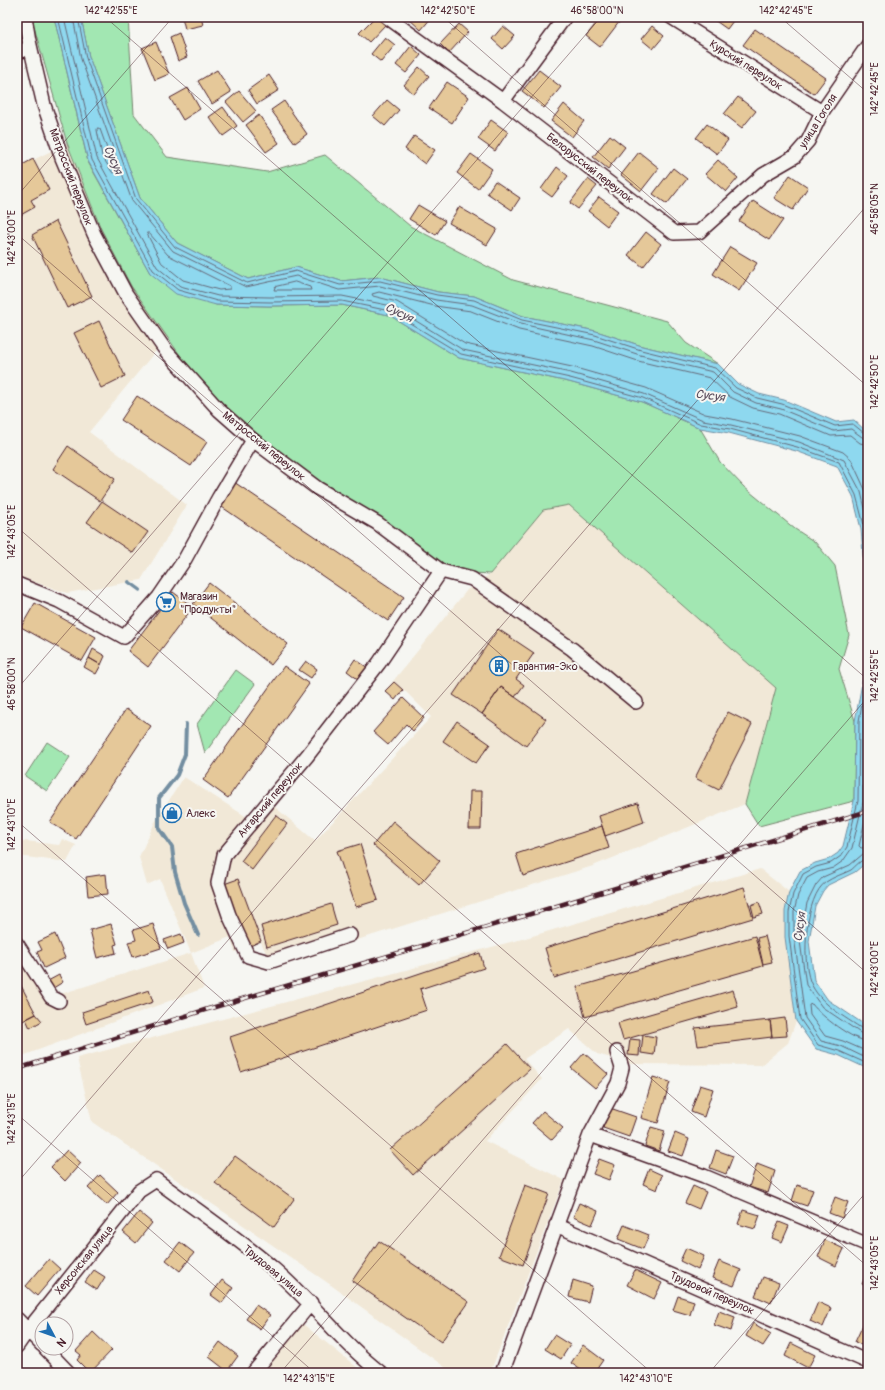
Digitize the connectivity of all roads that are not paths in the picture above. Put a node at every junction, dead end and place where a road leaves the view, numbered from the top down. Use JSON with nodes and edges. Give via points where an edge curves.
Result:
{"nodes":[{"id":1,"x":25,"y":17,"type":"edge"},
{"id":2,"x":387,"y":17,"type":"edge"},
{"id":3,"x":565,"y":17,"type":"edge"},
{"id":4,"x":671,"y":17,"type":"edge"},
{"id":5,"x":868,"y":45,"type":"edge"},
{"id":6,"x":30,"y":48,"type":"junction"},
{"id":7,"x":17,"y":52,"type":"edge"},
{"id":8,"x":502,"y":101,"type":"junction"},
{"id":9,"x":822,"y":112,"type":"junction"},
{"id":10,"x":794,"y":157,"type":"joint"},
{"id":11,"x":254,"y":440,"type":"junction"},
{"id":12,"x":441,"y":571,"type":"junction"},
{"id":13,"x":17,"y":584,"type":"edge"},
{"id":14,"x":636,"y":702,"type":"dead end"},
{"id":15,"x":350,"y":935,"type":"dead end"},
{"id":16,"x":17,"y":944,"type":"edge"},
{"id":17,"x":59,"y":1001,"type":"dead end"},
{"id":18,"x":617,"y":1052,"type":"dead end"},
{"id":19,"x":590,"y":1135,"type":"junction"},
{"id":20,"x":156,"y":1180,"type":"joint"},
{"id":21,"x":556,"y":1225,"type":"junction"},
{"id":22,"x":868,"y":1245,"type":"edge"},
{"id":23,"x":311,"y":1303,"type":"junction"},
{"id":24,"x":17,"y":1319,"type":"edge"},
{"id":25,"x":28,"y":1330,"type":"junction"},
{"id":26,"x":34,"y":1336,"type":"edge"},
{"id":27,"x":17,"y":1346,"type":"edge"},
{"id":28,"x":53,"y":1356,"type":"edge"},
{"id":29,"x":868,"y":1362,"type":"edge"},
{"id":30,"x":69,"y":1373,"type":"edge"},
{"id":31,"x":253,"y":1373,"type":"edge"},
{"id":32,"x":381,"y":1373,"type":"edge"},
{"id":33,"x":502,"y":1373,"type":"edge"}],
"edges":[{"from":1,"to":6,"type":"street","name":"Матросский переулок"},
{"from":2,"to":8,"type":"street","name":"Белорусский переулок"},
{"from":3,"to":8,"type":"street"},
{"from":4,"to":9,"type":"street","name":"Курский переулок"},
{"from":5,"to":9,"type":"street","name":"улица Гоголя"},
{"from":6,"to":7,"type":"street"},
{"from":6,"to":11,"type":"street","name":"Матросский переулок","via":[[44,104],[62,158],[94,234],[126,294],[166,351],[219,410]]},
{"from":8,"to":10,"type":"street","name":"Белорусский переулок","via":[[674,233],[699,232],[763,175]]},
{"from":9,"to":10,"type":"street","name":"улица Гоголя","via":[[808,141]]},
{"from":11,"to":12,"type":"street","name":"Матросский переулок","via":[[317,488],[377,523]]},
{"from":11,"to":13,"type":"street","via":[[219,496],[185,559],[159,597],[124,637],[60,600]]},
{"from":12,"to":14,"type":"street","name":"Матросский переулок","via":[[472,579],[572,649]]},
{"from":12,"to":15,"type":"street","name":"Ангарский переулок","via":[[379,663],[307,756],[224,855],[218,883],[228,915],[248,956],[269,962]]},
{"from":16,"to":17,"type":"street","via":[[51,997]]},
{"from":18,"to":19,"type":"street","via":[[622,1068],[618,1083]]},
{"from":19,"to":21,"type":"street"},
{"from":19,"to":22,"type":"street","via":[[704,1176]]},
{"from":20,"to":23,"type":"street","name":"Трудовая улица","via":[[274,1269]]},
{"from":20,"to":25,"type":"street","name":"Херсонская улица","via":[[139,1191]]},
{"from":21,"to":29,"type":"street","name":"Трудовой переулок"},
{"from":21,"to":33,"type":"street"},
{"from":23,"to":31,"type":"street"},
{"from":23,"to":32,"type":"street","name":"Трудовая улица","via":[[359,1356]]},
{"from":24,"to":25,"type":"street"},
{"from":25,"to":26,"type":"street"},
{"from":25,"to":27,"type":"street","name":"Херсонская улица"},
{"from":28,"to":30,"type":"street"}]}
